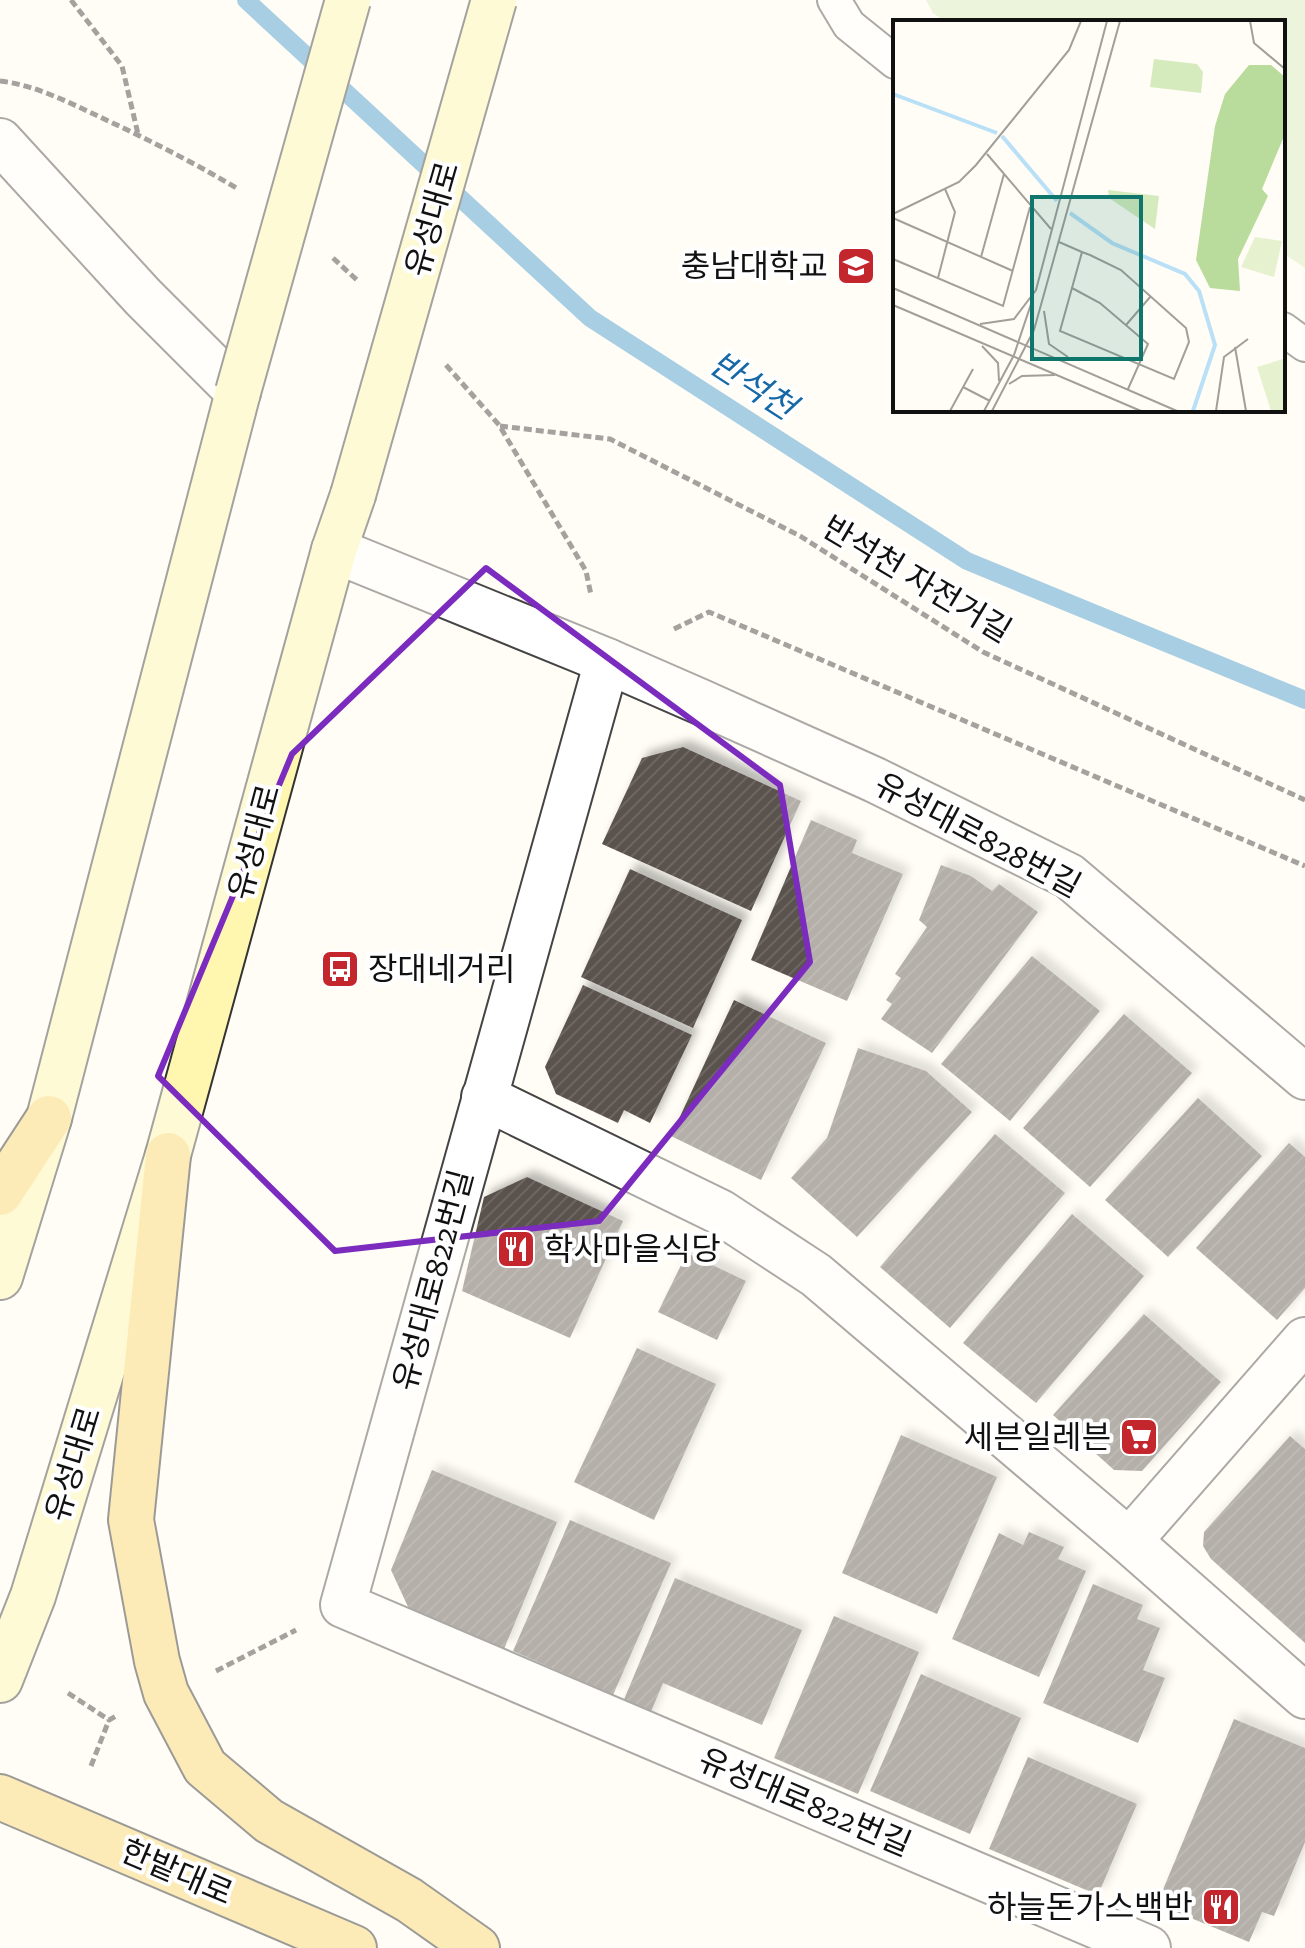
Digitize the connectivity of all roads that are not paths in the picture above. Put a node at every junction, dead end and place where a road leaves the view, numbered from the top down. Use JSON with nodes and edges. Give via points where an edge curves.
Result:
{"nodes":[{"id":1,"x":348,"y":0,"type":"edge"},
{"id":2,"x":494,"y":0,"type":"edge"},
{"id":3,"x":834,"y":0,"type":"edge"},
{"id":4,"x":893,"y":61,"type":"edge"},
{"id":5,"x":0,"y":141,"type":"edge"},
{"id":6,"x":1285,"y":330,"type":"edge"},
{"id":7,"x":1305,"y":345,"type":"edge"},
{"id":8,"x":238,"y":392,"type":"junction"},
{"id":9,"x":334,"y":550,"type":"junction"},
{"id":10,"x":607,"y":661,"type":"junction"},
{"id":11,"x":1305,"y":1077,"type":"edge"},
{"id":12,"x":484,"y":1097,"type":"junction"},
{"id":13,"x":49,"y":1118,"type":"junction"},
{"id":14,"x":168,"y":1155,"type":"junction"},
{"id":15,"x":0,"y":1193,"type":"edge"},
{"id":16,"x":0,"y":1277,"type":"edge"},
{"id":17,"x":1305,"y":1340,"type":"edge"},
{"id":18,"x":1129,"y":1541,"type":"junction"},
{"id":19,"x":0,"y":1680,"type":"edge"},
{"id":20,"x":1305,"y":1696,"type":"edge"},
{"id":21,"x":0,"y":1797,"type":"edge"},
{"id":22,"x":354,"y":1948,"type":"edge"},
{"id":23,"x":477,"y":1948,"type":"edge"},
{"id":24,"x":1148,"y":1948,"type":"edge"}],
"edges":[{"from":1,"to":8,"type":"main road","bridge":true},
{"from":2,"to":9,"type":"main road","name":"유성대로","bridge":true},
{"from":3,"to":4,"type":"lane","via":[[849,25]]},
{"from":5,"to":8,"type":"street"},
{"from":6,"to":7,"type":"lane"},
{"from":8,"to":13,"type":"main road"},
{"from":9,"to":10,"type":"street","name":"유성대로828번길"},
{"from":9,"to":14,"type":"main road","name":"유성대로"},
{"from":10,"to":11,"type":"street","name":"유성대로828번길","via":[[875,780],[1069,876]]},
{"from":10,"to":12,"type":"street","name":"유성대로822번길"},
{"from":12,"to":18,"type":"street","via":[[720,1212],[816,1275]]},
{"from":12,"to":24,"type":"street","name":"유성대로822번길","via":[[343,1605]]},
{"from":13,"to":15,"type":"main road"},
{"from":13,"to":16,"type":"main road"},
{"from":14,"to":19,"type":"main road","name":"유성대로","via":[[33,1596]]},
{"from":14,"to":23,"type":"main road","via":[[131,1520],[166,1693],[205,1767],[269,1821],[409,1900]]},
{"from":17,"to":18,"type":"street"},
{"from":18,"to":20,"type":"street"},
{"from":21,"to":22,"type":"main road","name":"한밭대로"}]}
